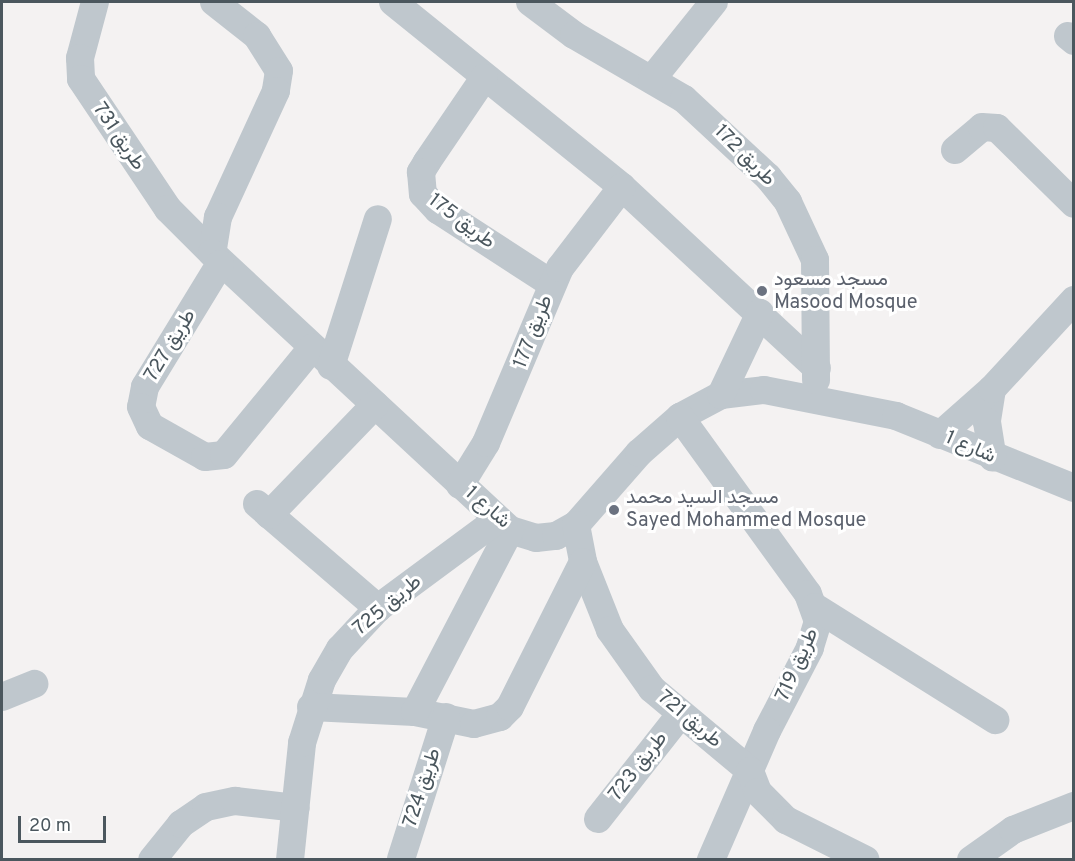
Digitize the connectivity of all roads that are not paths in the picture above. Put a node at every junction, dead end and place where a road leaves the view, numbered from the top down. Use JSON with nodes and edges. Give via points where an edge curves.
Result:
{"nodes":[{"id":1,"x":95,"y":2,"type":"edge"},
{"id":2,"x":214,"y":2,"type":"edge"},
{"id":3,"x":393,"y":2,"type":"edge"},
{"id":4,"x":530,"y":2,"type":"edge"},
{"id":5,"x":714,"y":2,"type":"edge"},
{"id":6,"x":484,"y":78,"type":"junction"},
{"id":7,"x":652,"y":79,"type":"junction"},
{"id":8,"x":955,"y":150,"type":"dead end"},
{"id":9,"x":622,"y":188,"type":"junction"},
{"id":10,"x":1074,"y":204,"type":"edge"},
{"id":11,"x":378,"y":219,"type":"dead end"},
{"id":12,"x":216,"y":258,"type":"junction"},
{"id":13,"x":552,"y":284,"type":"junction"},
{"id":14,"x":1074,"y":300,"type":"edge"},
{"id":15,"x":760,"y":313,"type":"junction"},
{"id":16,"x":321,"y":357,"type":"junction"},
{"id":17,"x":817,"y":368,"type":"junction"},
{"id":18,"x":993,"y":389,"type":"junction"},
{"id":19,"x":721,"y":396,"type":"junction"},
{"id":20,"x":814,"y":398,"type":"junction"},
{"id":21,"x":375,"y":405,"type":"junction"},
{"id":22,"x":680,"y":417,"type":"junction"},
{"id":23,"x":940,"y":435,"type":"junction"},
{"id":24,"x":993,"y":458,"type":"junction"},
{"id":25,"x":460,"y":485,"type":"junction"},
{"id":26,"x":1074,"y":488,"type":"edge"},
{"id":27,"x":504,"y":525,"type":"junction"},
{"id":28,"x":576,"y":525,"type":"junction"},
{"id":29,"x":583,"y":562,"type":"junction"},
{"id":30,"x":815,"y":607,"type":"junction"},
{"id":31,"x":378,"y":608,"type":"junction"},
{"id":32,"x":34,"y":684,"type":"dead end"},
{"id":33,"x":2,"y":697,"type":"edge"},
{"id":34,"x":311,"y":707,"type":"junction"},
{"id":35,"x":415,"y":712,"type":"junction"},
{"id":36,"x":679,"y":716,"type":"junction"},
{"id":37,"x":446,"y":717,"type":"junction"},
{"id":38,"x":995,"y":720,"type":"dead end"},
{"id":39,"x":750,"y":771,"type":"junction"},
{"id":40,"x":1074,"y":806,"type":"edge"},
{"id":41,"x":296,"y":808,"type":"junction"},
{"id":42,"x":598,"y":819,"type":"dead end"},
{"id":43,"x":401,"y":859,"type":"edge"},
{"id":44,"x":152,"y":860,"type":"edge"},
{"id":45,"x":290,"y":860,"type":"edge"},
{"id":46,"x":711,"y":860,"type":"edge"},
{"id":47,"x":866,"y":860,"type":"edge"},
{"id":48,"x":971,"y":860,"type":"edge"}],
"edges":[{"from":1,"to":12,"type":"street","name":"طريق 731","via":[[80,58],[81,78],[168,209]]},
{"from":2,"to":12,"type":"street","via":[[257,36],[279,72],[276,91],[218,217]]},
{"from":3,"to":6,"type":"street"},
{"from":4,"to":7,"type":"street","name":"طريق 172","via":[[574,35]]},
{"from":5,"to":7,"type":"street"},
{"from":6,"to":9,"type":"street"},
{"from":6,"to":13,"type":"street","name":"طريق 175","via":[[421,172],[423,194],[438,210]]},
{"from":7,"to":17,"type":"street","name":"طريق 172","via":[[684,99],[768,177],[804,230],[815,260],[819,292]]},
{"from":8,"to":10,"type":"street","via":[[982,127],[997,128]]},
{"from":9,"to":13,"type":"street","name":"طريق 177"},
{"from":9,"to":15,"type":"street"},
{"from":11,"to":16,"type":"street"},
{"from":12,"to":16,"type":"street","name":"شارع 1"},
{"from":12,"to":16,"type":"street","name":"طريق 727","via":[[145,387],[141,407],[150,426],[205,458],[224,455]]},
{"from":13,"to":25,"type":"street","name":"طريق 177","via":[[510,390]]},
{"from":14,"to":18,"type":"street"},
{"from":15,"to":17,"type":"street"},
{"from":15,"to":19,"type":"street"},
{"from":16,"to":21,"type":"street","name":"شارع 1"},
{"from":17,"to":20,"type":"street","name":"طريق 172"},
{"from":18,"to":23,"type":"street"},
{"from":18,"to":24,"type":"street","via":[[987,422]]},
{"from":19,"to":20,"type":"street","name":"شارع 1","via":[[764,390]]},
{"from":19,"to":22,"type":"street","name":"شارع 1"},
{"from":20,"to":23,"type":"street","name":"شارع 1","via":[[897,416]]},
{"from":21,"to":25,"type":"street","name":"شارع 1"},
{"from":21,"to":31,"type":"street","via":[[263,510]]},
{"from":22,"to":28,"type":"street","name":"شارع 1","via":[[639,453]]},
{"from":22,"to":30,"type":"street","name":"طريق 719"},
{"from":23,"to":24,"type":"street","name":"شارع 1"},
{"from":24,"to":26,"type":"street","name":"شارع 1"},
{"from":25,"to":27,"type":"street","name":"شارع 1"},
{"from":27,"to":28,"type":"street","name":"شارع 1","via":[[536,538],[556,536]]},
{"from":27,"to":31,"type":"street","name":"طريق 725"},
{"from":27,"to":35,"type":"street"},
{"from":28,"to":29,"type":"street","name":"طريق 721"},
{"from":29,"to":36,"type":"street","name":"طريق 721","via":[[610,630],[629,661]]},
{"from":29,"to":37,"type":"street","via":[[510,707],[487,723]]},
{"from":30,"to":38,"type":"street"},
{"from":30,"to":39,"type":"street","name":"طريق 719","via":[[816,635]]},
{"from":31,"to":34,"type":"street","name":"طريق 725","via":[[340,649]]},
{"from":32,"to":33,"type":"street"},
{"from":34,"to":35,"type":"street"},
{"from":34,"to":41,"type":"street","name":"طريق 725"},
{"from":35,"to":37,"type":"street"},
{"from":36,"to":39,"type":"street","name":"طريق 721"},
{"from":36,"to":42,"type":"street","name":"طريق 723"},
{"from":37,"to":43,"type":"street","name":"طريق 724"},
{"from":39,"to":46,"type":"street","name":"طريق 719"},
{"from":39,"to":47,"type":"street","name":"طريق 721","via":[[758,792],[786,820]]},
{"from":40,"to":48,"type":"street","via":[[1013,830]]},
{"from":41,"to":44,"type":"street","via":[[235,801],[206,807],[181,824]]},
{"from":41,"to":45,"type":"street","name":"طريق 725"}]}
